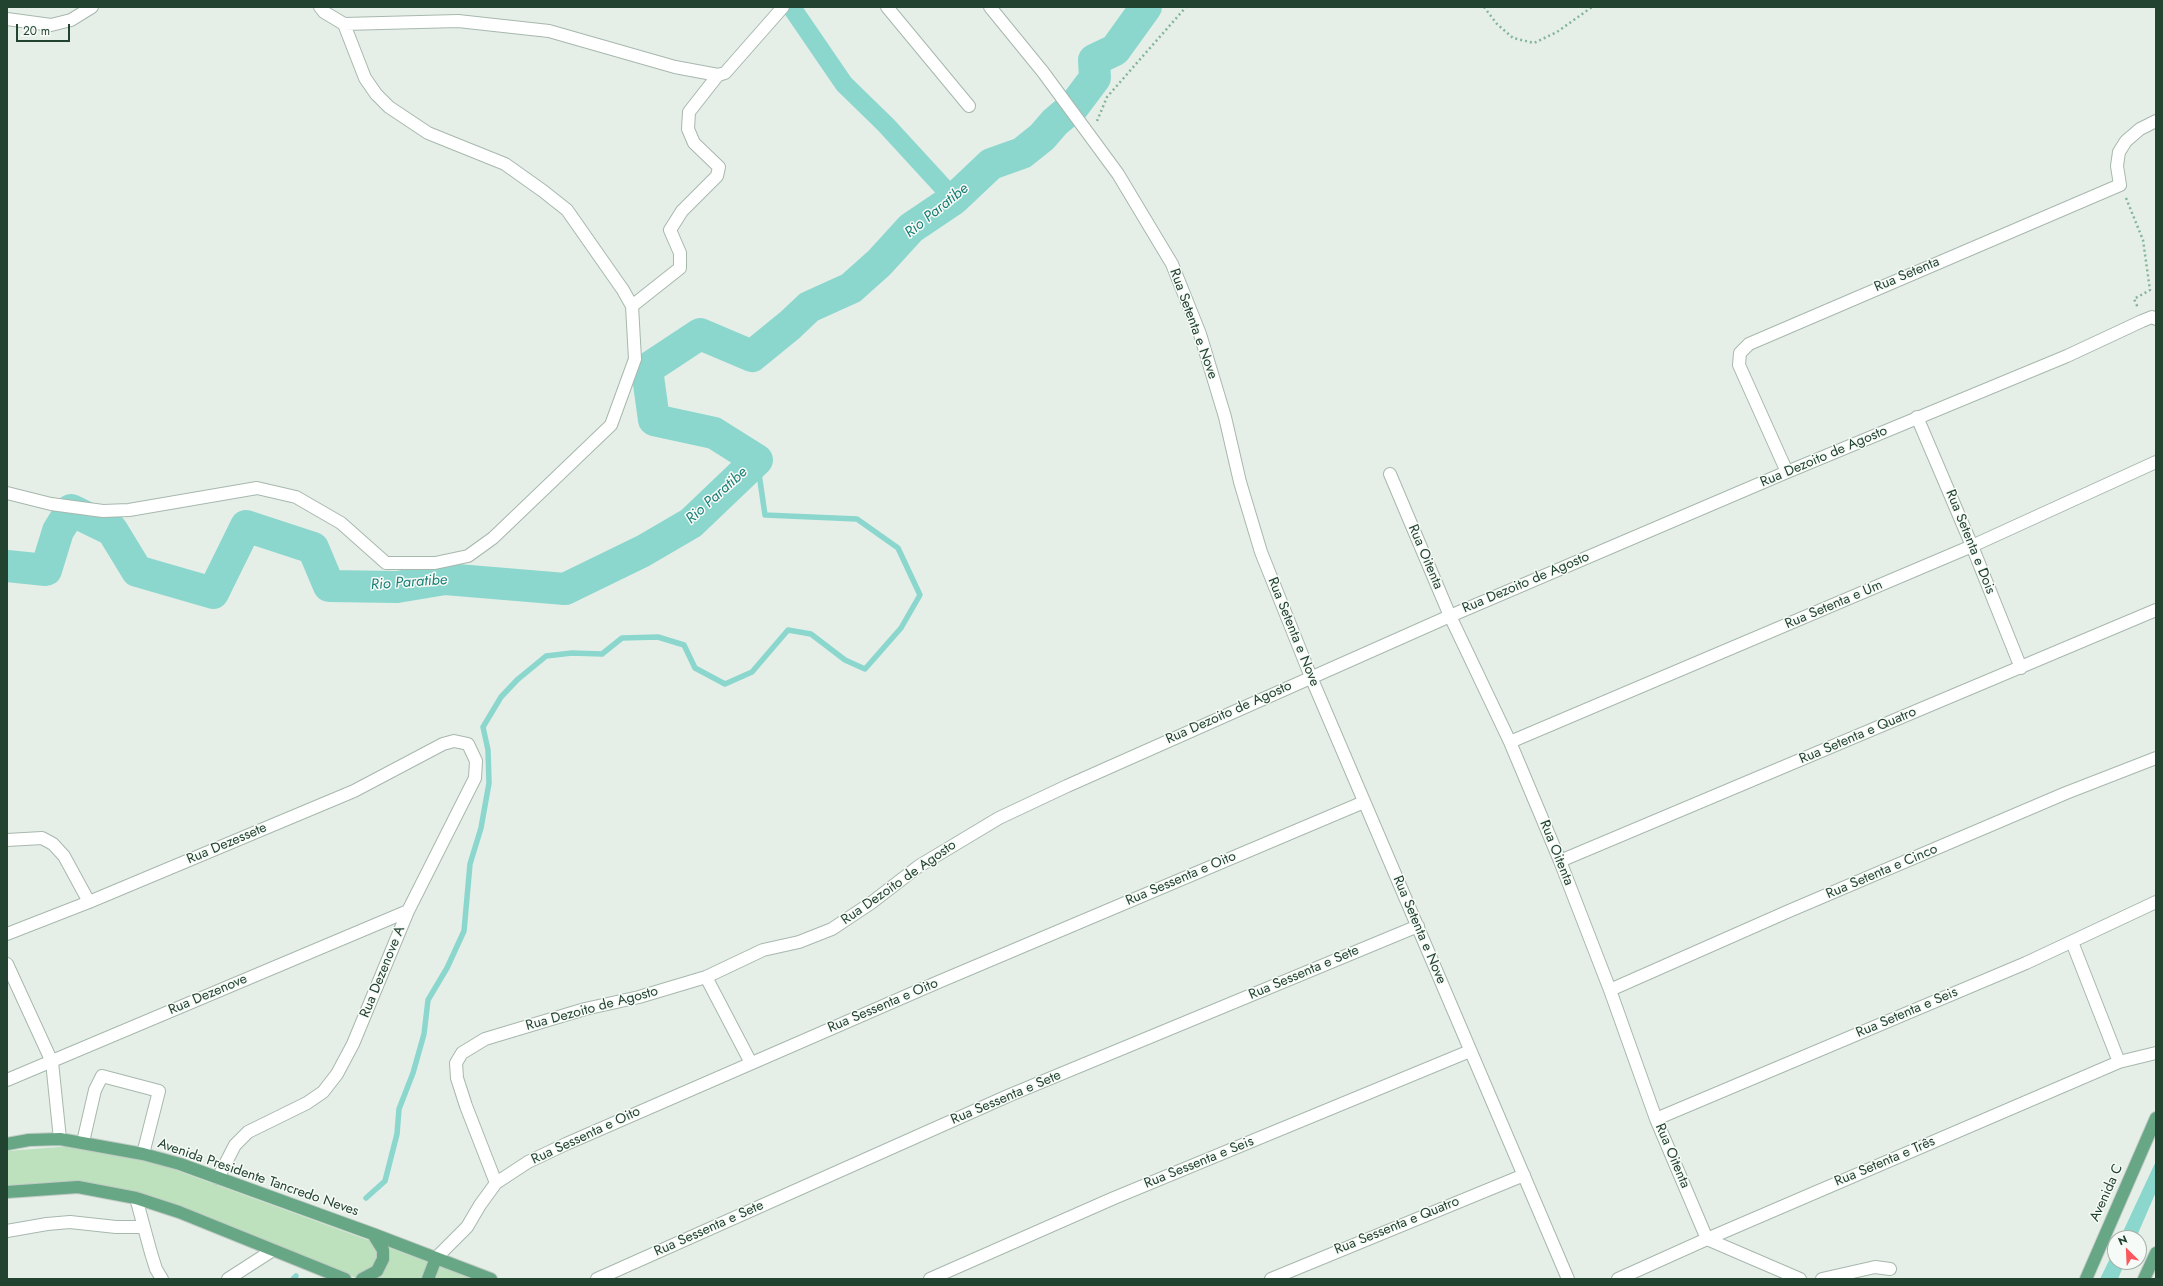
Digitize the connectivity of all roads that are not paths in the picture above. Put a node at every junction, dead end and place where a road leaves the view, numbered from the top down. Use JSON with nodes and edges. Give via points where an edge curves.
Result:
{"nodes":[{"id":1,"x":92,"y":7,"type":"edge"},
{"id":2,"x":320,"y":7,"type":"edge"},
{"id":3,"x":782,"y":7,"type":"edge"},
{"id":4,"x":887,"y":7,"type":"edge"},
{"id":5,"x":990,"y":7,"type":"edge"},
{"id":6,"x":7,"y":19,"type":"edge"},
{"id":7,"x":344,"y":24,"type":"junction"},
{"id":8,"x":718,"y":75,"type":"junction"},
{"id":9,"x":969,"y":106,"type":"dead end"},
{"id":10,"x":2156,"y":121,"type":"edge"},
{"id":11,"x":632,"y":306,"type":"junction"},
{"id":12,"x":2156,"y":319,"type":"edge"},
{"id":13,"x":1917,"y":418,"type":"junction"},
{"id":14,"x":2156,"y":462,"type":"edge"},
{"id":15,"x":1787,"y":472,"type":"junction"},
{"id":16,"x":1390,"y":474,"type":"dead end"},
{"id":17,"x":7,"y":493,"type":"edge"},
{"id":18,"x":1972,"y":546,"type":"junction"},
{"id":19,"x":2156,"y":610,"type":"edge"},
{"id":20,"x":1450,"y":616,"type":"junction"},
{"id":21,"x":2021,"y":668,"type":"junction"},
{"id":22,"x":1311,"y":677,"type":"junction"},
{"id":23,"x":1510,"y":742,"type":"junction"},
{"id":24,"x":443,"y":744,"type":"joint"},
{"id":25,"x":2156,"y":758,"type":"edge"},
{"id":26,"x":1364,"y":802,"type":"junction"},
{"id":27,"x":7,"y":840,"type":"edge"},
{"id":28,"x":1560,"y":861,"type":"junction"},
{"id":29,"x":89,"y":902,"type":"junction"},
{"id":30,"x":2156,"y":902,"type":"edge"},
{"id":31,"x":408,"y":911,"type":"junction"},
{"id":32,"x":1418,"y":926,"type":"junction"},
{"id":33,"x":7,"y":934,"type":"edge"},
{"id":34,"x":2072,"y":942,"type":"junction"},
{"id":35,"x":7,"y":964,"type":"edge"},
{"id":36,"x":706,"y":977,"type":"junction"},
{"id":37,"x":1610,"y":990,"type":"junction"},
{"id":38,"x":1470,"y":1051,"type":"junction"},
{"id":39,"x":2156,"y":1053,"type":"edge"},
{"id":40,"x":52,"y":1062,"type":"junction"},
{"id":41,"x":2119,"y":1062,"type":"junction"},
{"id":42,"x":751,"y":1063,"type":"junction"},
{"id":43,"x":7,"y":1080,"type":"edge"},
{"id":44,"x":2156,"y":1118,"type":"edge"},
{"id":45,"x":1656,"y":1119,"type":"junction"},
{"id":46,"x":60,"y":1139,"type":"junction"},
{"id":47,"x":83,"y":1142,"type":"junction"},
{"id":48,"x":7,"y":1144,"type":"edge"},
{"id":49,"x":143,"y":1154,"type":"junction"},
{"id":50,"x":1524,"y":1175,"type":"junction"},
{"id":51,"x":218,"y":1178,"type":"junction"},
{"id":52,"x":496,"y":1183,"type":"junction"},
{"id":53,"x":7,"y":1192,"type":"edge"},
{"id":54,"x":136,"y":1198,"type":"junction"},
{"id":55,"x":144,"y":1227,"type":"junction"},
{"id":56,"x":7,"y":1231,"type":"edge"},
{"id":57,"x":373,"y":1234,"type":"junction"},
{"id":58,"x":1707,"y":1239,"type":"junction"},
{"id":59,"x":273,"y":1250,"type":"junction"},
{"id":60,"x":2156,"y":1253,"type":"edge"},
{"id":61,"x":436,"y":1258,"type":"junction"},
{"id":62,"x":1890,"y":1270,"type":"dead end"},
{"id":63,"x":162,"y":1279,"type":"edge"},
{"id":64,"x":228,"y":1279,"type":"edge"},
{"id":65,"x":345,"y":1279,"type":"edge"},
{"id":66,"x":362,"y":1279,"type":"edge"},
{"id":67,"x":428,"y":1279,"type":"edge"},
{"id":68,"x":491,"y":1279,"type":"edge"},
{"id":69,"x":598,"y":1279,"type":"edge"},
{"id":70,"x":930,"y":1279,"type":"edge"},
{"id":71,"x":1271,"y":1279,"type":"edge"},
{"id":72,"x":1568,"y":1279,"type":"edge"},
{"id":73,"x":1618,"y":1279,"type":"edge"},
{"id":74,"x":1800,"y":1279,"type":"edge"},
{"id":75,"x":1822,"y":1279,"type":"edge"},
{"id":76,"x":2086,"y":1279,"type":"edge"},
{"id":77,"x":2144,"y":1279,"type":"edge"}],
"edges":[{"from":1,"to":6,"type":"street","via":[[71,20],[52,26]]},
{"from":2,"to":7,"type":"street"},
{"from":3,"to":8,"type":"street","via":[[725,73]]},
{"from":4,"to":9,"type":"street"},
{"from":5,"to":22,"type":"street","name":"Rua Setenta e Nove","via":[[1043,72],[1118,174],[1172,264],[1200,334],[1261,552]]},
{"from":7,"to":8,"type":"street","via":[[458,21],[549,31],[675,67]]},
{"from":7,"to":11,"type":"street","via":[[365,78],[389,107],[428,133],[505,164],[567,210]]},
{"from":8,"to":11,"type":"street","via":[[689,112],[688,130],[694,143],[719,167],[717,176],[682,211],[670,230],[680,253],[680,268]]},
{"from":10,"to":15,"type":"street","name":"Rua Setenta","via":[[2140,129],[2126,141],[2119,152],[2117,166],[2120,185],[1749,344],[1740,353],[1739,365]]},
{"from":11,"to":17,"type":"street","via":[[635,359],[611,426],[493,538],[468,556],[435,562],[386,563],[341,523],[296,497],[257,488],[129,510],[51,504]]},
{"from":12,"to":13,"type":"street","name":"Rua Dezoito de Agosto","via":[[2152,317],[2142,320],[2067,356]]},
{"from":13,"to":15,"type":"street","name":"Rua Dezoito de Agosto"},
{"from":13,"to":18,"type":"street","name":"Rua Setenta e Dois"},
{"from":14,"to":18,"type":"street","name":"Rua Setenta e Um"},
{"from":15,"to":20,"type":"street","name":"Rua Dezoito de Agosto"},
{"from":16,"to":20,"type":"street","name":"Rua Oitenta"},
{"from":18,"to":21,"type":"street","name":"Rua Setenta e Dois"},
{"from":18,"to":23,"type":"street","name":"Rua Setenta e Um"},
{"from":19,"to":21,"type":"street","name":"Rua Setenta e Quatro"},
{"from":20,"to":22,"type":"street","name":"Rua Dezoito de Agosto"},
{"from":20,"to":23,"type":"street","name":"Rua Oitenta"},
{"from":21,"to":28,"type":"street","name":"Rua Setenta e Quatro"},
{"from":22,"to":26,"type":"street","name":"Rua Setenta e Nove"},
{"from":22,"to":36,"type":"street","name":"Rua Dezoito de Agosto","via":[[999,818],[919,866],[832,929],[799,942],[763,950]]},
{"from":23,"to":28,"type":"street","name":"Rua Oitenta"},
{"from":24,"to":29,"type":"street","name":"Rua Dezessete","via":[[354,791]]},
{"from":24,"to":31,"type":"street","name":"Rua Dezenove A","via":[[454,741],[468,744],[476,761],[475,778]]},
{"from":25,"to":37,"type":"street","name":"Rua Setenta e Cinco","via":[[2066,793]]},
{"from":26,"to":32,"type":"street","name":"Rua Setenta e Nove"},
{"from":26,"to":42,"type":"street","name":"Rua Sessenta e Oito"},
{"from":27,"to":29,"type":"street","via":[[42,838],[53,844],[64,856]]},
{"from":28,"to":37,"type":"street","name":"Rua Oitenta"},
{"from":29,"to":33,"type":"street","name":"Rua Dezessete"},
{"from":30,"to":34,"type":"street","name":"Rua Setenta e Seis"},
{"from":31,"to":40,"type":"street","name":"Rua Dezenove"},
{"from":31,"to":51,"type":"street","name":"Rua Dezenove A","via":[[353,1044],[337,1074],[323,1092],[307,1103],[248,1132],[235,1145]]},
{"from":32,"to":38,"type":"street","name":"Rua Setenta e Nove"},
{"from":32,"to":69,"type":"street","name":"Rua Sessenta e Sete","via":[[1010,1095]]},
{"from":34,"to":41,"type":"street"},
{"from":34,"to":45,"type":"street","name":"Rua Setenta e Seis"},
{"from":35,"to":40,"type":"street"},
{"from":36,"to":42,"type":"street"},
{"from":36,"to":52,"type":"street","name":"Rua Dezoito de Agosto","via":[[484,1039],[462,1053],[456,1063],[457,1078]]},
{"from":37,"to":45,"type":"street","name":"Rua Oitenta"},
{"from":38,"to":50,"type":"street","name":"Rua Setenta e Nove"},
{"from":38,"to":70,"type":"street","name":"Rua Sessenta e Seis","via":[[1114,1198]]},
{"from":39,"to":41,"type":"street","name":"Rua Setenta e Três"},
{"from":40,"to":43,"type":"street","name":"Rua Dezenove"},
{"from":40,"to":46,"type":"street"},
{"from":41,"to":58,"type":"street","name":"Rua Setenta e Três"},
{"from":42,"to":52,"type":"street","name":"Rua Sessenta e Oito","via":[[566,1144],[528,1162]]},
{"from":44,"to":76,"type":"main road","name":"Avenida C"},
{"from":45,"to":58,"type":"street","name":"Rua Oitenta"},
{"from":46,"to":47,"type":"main road","name":"Avenida Presidente Tancredo Neves"},
{"from":46,"to":48,"type":"main road","name":"Avenida Presidente Tancredo Neves"},
{"from":47,"to":49,"type":"main road","name":"Avenida Presidente Tancredo Neves"},
{"from":47,"to":49,"type":"street","via":[[95,1090],[102,1076],[159,1091]]},
{"from":49,"to":51,"type":"main road","name":"Avenida Presidente Tancredo Neves"},
{"from":50,"to":71,"type":"street","name":"Rua Sessenta e Quatro"},
{"from":50,"to":72,"type":"street","name":"Rua Setenta e Nove"},
{"from":51,"to":57,"type":"main road","name":"Avenida Presidente Tancredo Neves"},
{"from":52,"to":61,"type":"street","name":"Rua Sessenta e Oito","via":[[467,1227]]},
{"from":53,"to":54,"type":"main road","via":[[78,1187]]},
{"from":54,"to":55,"type":"street"},
{"from":54,"to":59,"type":"main road","via":[[179,1212]]},
{"from":55,"to":56,"type":"street","via":[[70,1222]]},
{"from":55,"to":63,"type":"street","via":[[156,1269]]},
{"from":57,"to":61,"type":"main road","name":"Avenida Presidente Tancredo Neves"},
{"from":57,"to":66,"type":"main road","via":[[383,1250],[383,1259],[377,1271]]},
{"from":58,"to":73,"type":"street","name":"Rua Setenta e Três"},
{"from":58,"to":74,"type":"street"},
{"from":59,"to":64,"type":"street"},
{"from":59,"to":65,"type":"main road"},
{"from":60,"to":77,"type":"main road"},
{"from":61,"to":67,"type":"main road"},
{"from":61,"to":68,"type":"main road","name":"Avenida Presidente Tancredo Neves"},
{"from":62,"to":75,"type":"street","via":[[1875,1267]]}]}
